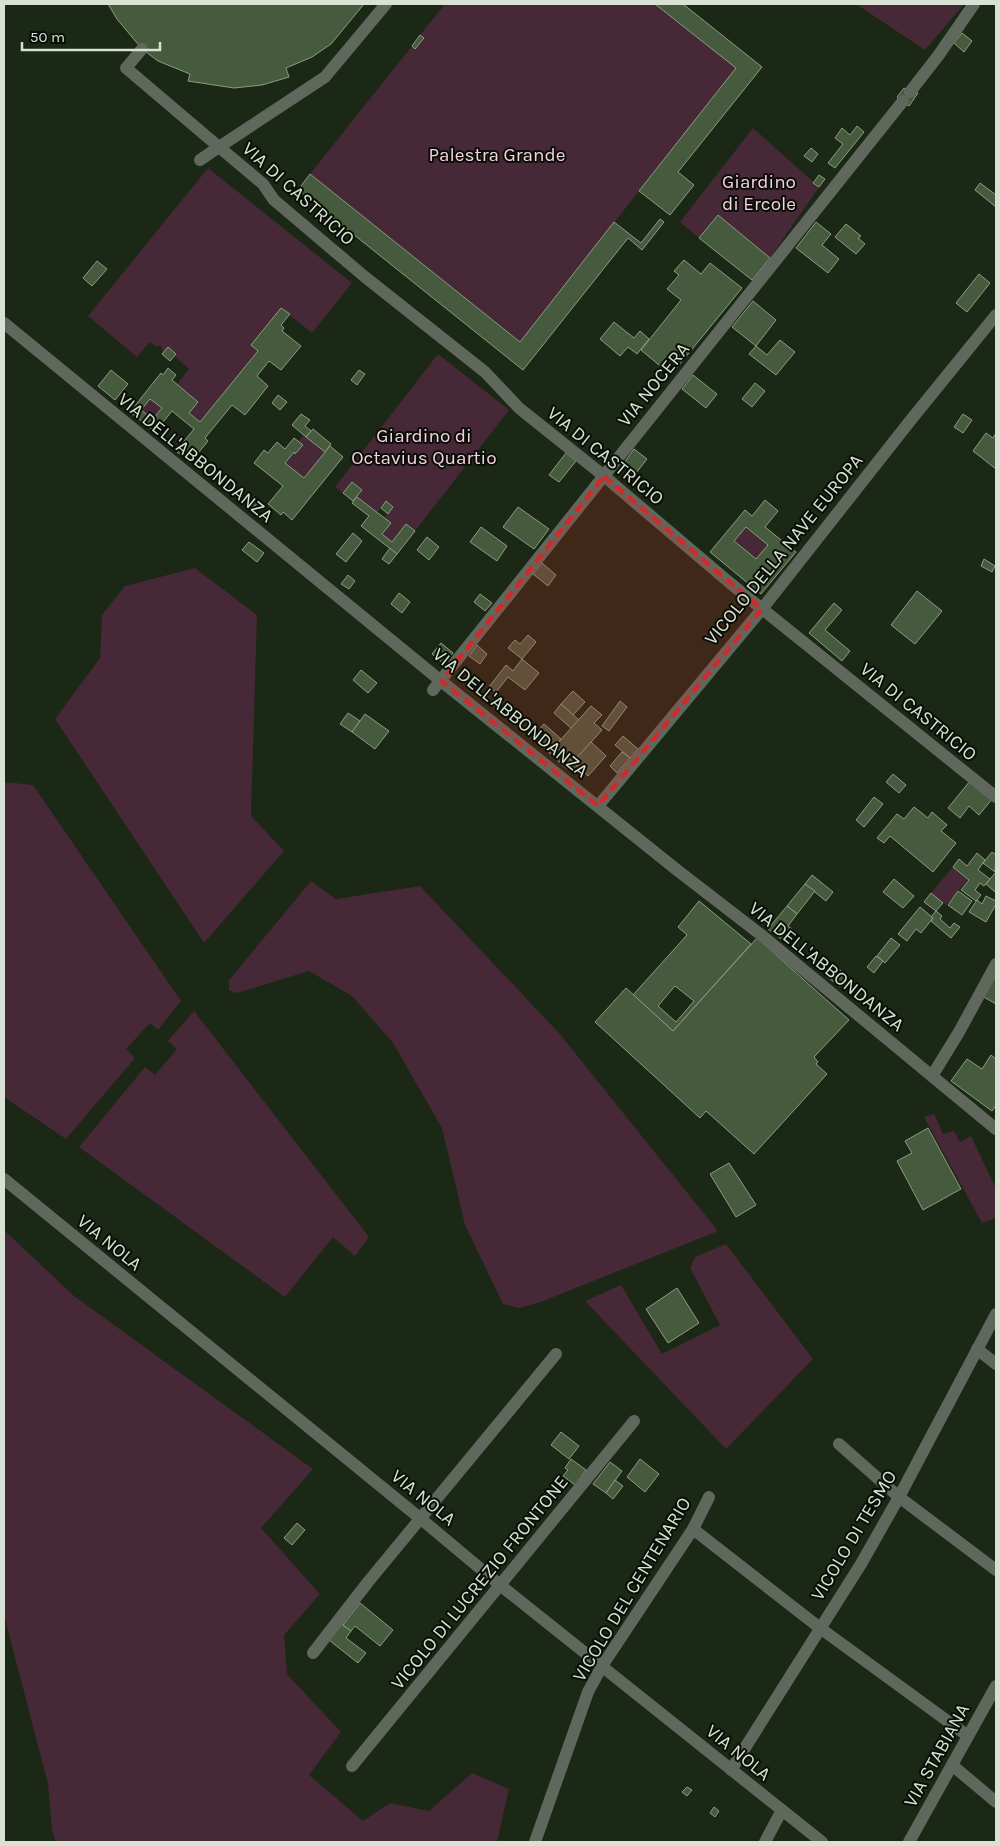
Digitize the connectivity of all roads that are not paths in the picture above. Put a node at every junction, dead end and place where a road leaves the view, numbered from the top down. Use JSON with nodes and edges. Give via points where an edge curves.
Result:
{"nodes":[{"id":1,"x":386,"y":4,"type":"edge"},
{"id":2,"x":974,"y":4,"type":"edge"},
{"id":3,"x":142,"y":50,"type":"dead end"},
{"id":4,"x":219,"y":147,"type":"junction"},
{"id":5,"x":200,"y":160,"type":"dead end"},
{"id":6,"x":996,"y":315,"type":"edge"},
{"id":7,"x":4,"y":323,"type":"edge"},
{"id":8,"x":604,"y":476,"type":"junction"},
{"id":9,"x":762,"y":608,"type":"junction"},
{"id":10,"x":437,"y":686,"type":"junction"},
{"id":11,"x":996,"y":798,"type":"edge"},
{"id":12,"x":598,"y":806,"type":"junction"},
{"id":13,"x":996,"y":964,"type":"edge"},
{"id":14,"x":932,"y":1076,"type":"junction"},
{"id":15,"x":996,"y":1129,"type":"edge"},
{"id":16,"x":4,"y":1179,"type":"edge"},
{"id":17,"x":996,"y":1314,"type":"edge"},
{"id":18,"x":977,"y":1349,"type":"junction"},
{"id":19,"x":556,"y":1354,"type":"dead end"},
{"id":20,"x":996,"y":1364,"type":"edge"},
{"id":21,"x":634,"y":1422,"type":"dead end"},
{"id":22,"x":839,"y":1444,"type":"dead end"},
{"id":23,"x":709,"y":1497,"type":"dead end"},
{"id":24,"x":899,"y":1498,"type":"junction"},
{"id":25,"x":421,"y":1519,"type":"junction"},
{"id":26,"x":693,"y":1529,"type":"junction"},
{"id":27,"x":996,"y":1570,"type":"edge"},
{"id":28,"x":500,"y":1585,"type":"junction"},
{"id":29,"x":820,"y":1628,"type":"junction"},
{"id":30,"x":313,"y":1653,"type":"dead end"},
{"id":31,"x":602,"y":1666,"type":"junction"},
{"id":32,"x":996,"y":1686,"type":"edge"},
{"id":33,"x":968,"y":1736,"type":"junction"},
{"id":34,"x":952,"y":1765,"type":"junction"},
{"id":35,"x":352,"y":1766,"type":"dead end"},
{"id":36,"x":731,"y":1770,"type":"junction"},
{"id":37,"x":996,"y":1802,"type":"edge"},
{"id":38,"x":782,"y":1810,"type":"junction"},
{"id":39,"x":535,"y":1842,"type":"edge"},
{"id":40,"x":764,"y":1842,"type":"edge"},
{"id":41,"x":822,"y":1842,"type":"edge"},
{"id":42,"x":909,"y":1842,"type":"edge"}],
"edges":[{"from":1,"to":4,"type":"street","via":[[325,77]]},
{"from":2,"to":8,"type":"street","name":"VIA NOCERA","via":[[906,97]]},
{"from":3,"to":4,"type":"street","via":[[126,68]]},
{"from":4,"to":5,"type":"street","name":"VIA DI CASTRICIO"},
{"from":4,"to":8,"type":"street","name":"VIA DI CASTRICIO","via":[[263,184],[274,200],[484,372],[519,408]]},
{"from":6,"to":9,"type":"street","name":"VICOLO DELLA NAVE EUROPA"},
{"from":7,"to":10,"type":"street","name":"VIA DELL'ABBONDANZA"},
{"from":8,"to":9,"type":"street","name":"VIA DI CASTRICIO"},
{"from":8,"to":10,"type":"street","name":"VIA NOCERA"},
{"from":9,"to":11,"type":"street","name":"VIA DI CASTRICIO"},
{"from":9,"to":12,"type":"street","name":"VICOLO DELLA NAVE EUROPA"},
{"from":10,"to":12,"type":"street","name":"VIA DELL'ABBONDANZA"},
{"from":12,"to":14,"type":"street","name":"VIA DELL'ABBONDANZA"},
{"from":13,"to":14,"type":"street"},
{"from":14,"to":15,"type":"street","name":"VIA DELL'ABBONDANZA"},
{"from":16,"to":25,"type":"street","name":"VIA NOLA"},
{"from":17,"to":18,"type":"street","name":"VICOLO DI TESMO"},
{"from":18,"to":20,"type":"street"},
{"from":18,"to":24,"type":"street","name":"VICOLO DI TESMO"},
{"from":19,"to":25,"type":"street"},
{"from":21,"to":28,"type":"street","name":"VICOLO DI LUCREZIO FRONTONE"},
{"from":22,"to":24,"type":"street"},
{"from":23,"to":26,"type":"street","name":"VICOLO DEL CENTENARIO"},
{"from":24,"to":27,"type":"street"},
{"from":24,"to":29,"type":"street","name":"VICOLO DI TESMO"},
{"from":25,"to":28,"type":"street","name":"VIA NOLA"},
{"from":25,"to":30,"type":"street"},
{"from":26,"to":29,"type":"street"},
{"from":26,"to":31,"type":"street","name":"VICOLO DEL CENTENARIO"},
{"from":28,"to":31,"type":"street","name":"VIA NOLA"},
{"from":28,"to":35,"type":"street","name":"VICOLO DI LUCREZIO FRONTONE"},
{"from":29,"to":33,"type":"street"},
{"from":29,"to":36,"type":"street","name":"VICOLO DI TESMO"},
{"from":31,"to":36,"type":"street","name":"VIA NOLA"},
{"from":31,"to":39,"type":"street","name":"VICOLO DEL CENTENARIO","via":[[588,1692]]},
{"from":32,"to":33,"type":"street","name":"VIA STABIANA"},
{"from":33,"to":34,"type":"street","name":"VIA STABIANA"},
{"from":34,"to":37,"type":"street"},
{"from":34,"to":42,"type":"street","name":"VIA STABIANA"},
{"from":36,"to":38,"type":"street","name":"VIA NOLA"},
{"from":38,"to":40,"type":"street"},
{"from":38,"to":41,"type":"street","name":"VIA NOLA"}]}
